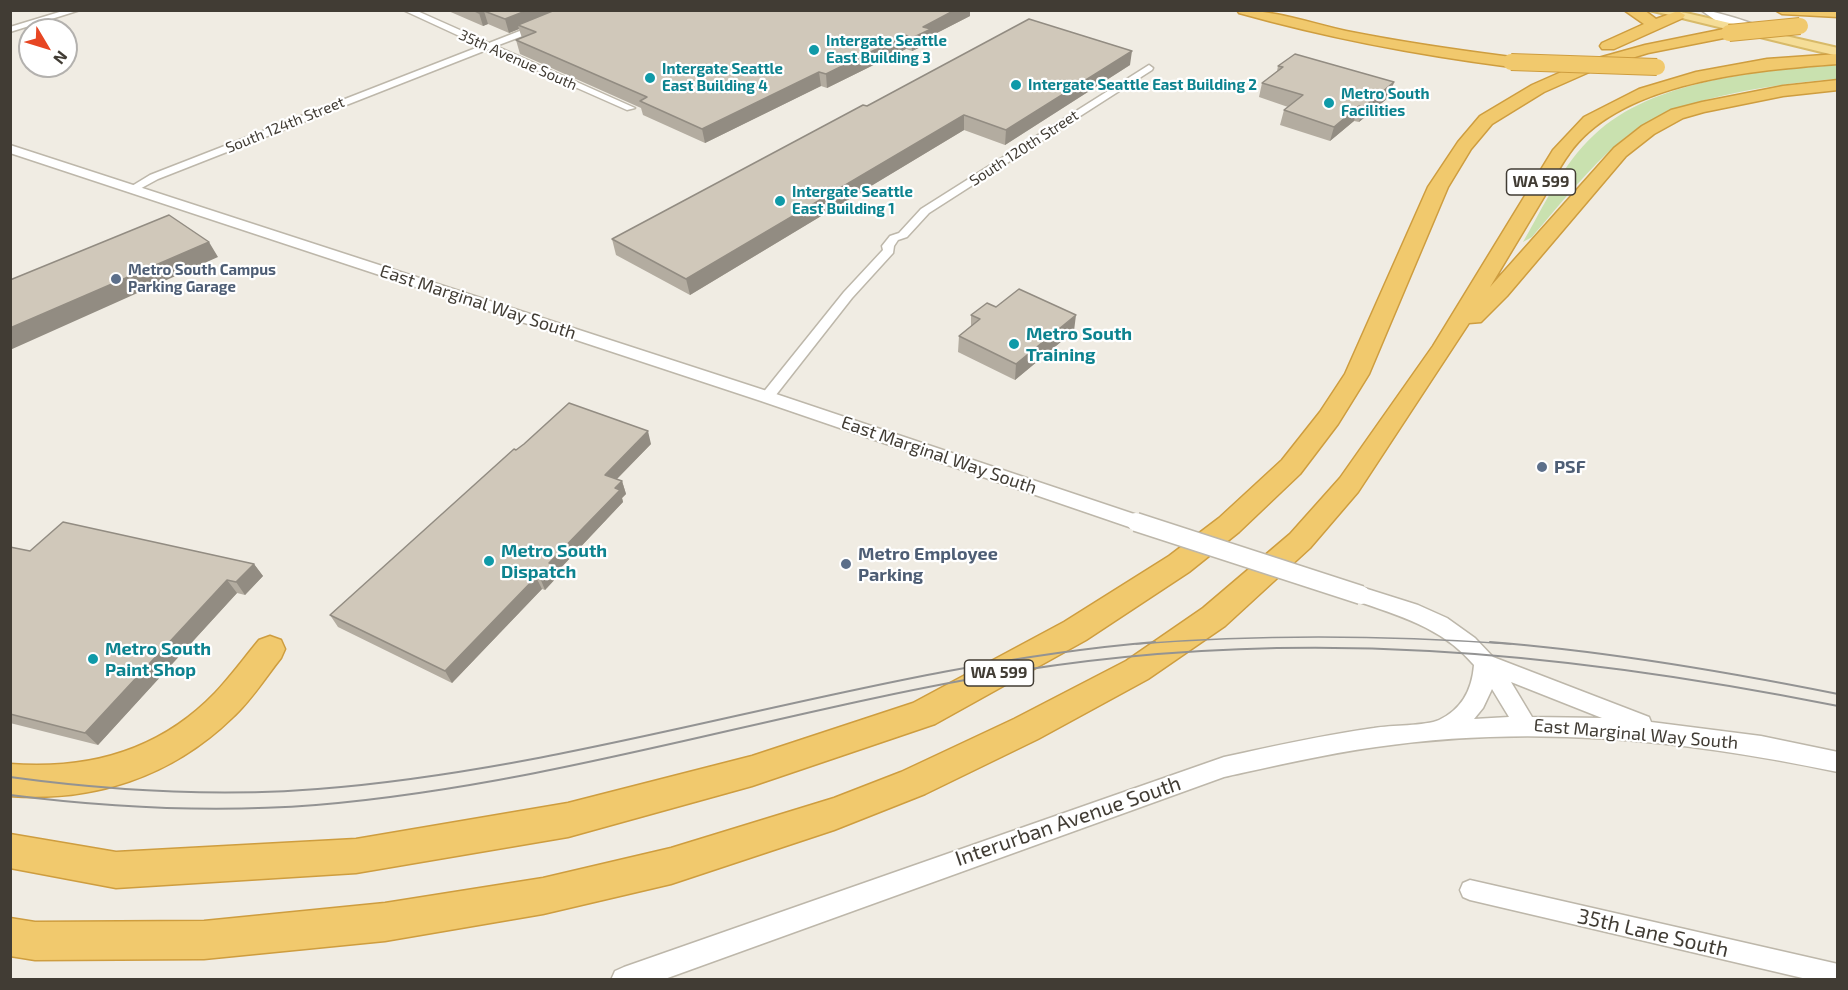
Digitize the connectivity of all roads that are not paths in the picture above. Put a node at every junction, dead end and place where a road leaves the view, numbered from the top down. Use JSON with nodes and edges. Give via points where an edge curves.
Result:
{"nodes":[{"id":1,"x":76,"y":10,"type":"edge"},
{"id":2,"x":407,"y":10,"type":"edge"},
{"id":3,"x":1244,"y":10,"type":"edge"},
{"id":4,"x":1631,"y":10,"type":"edge"},
{"id":5,"x":1706,"y":10,"type":"edge"},
{"id":6,"x":1782,"y":10,"type":"edge"},
{"id":7,"x":1680,"y":13,"type":"edge"},
{"id":8,"x":1838,"y":13,"type":"edge"},
{"id":9,"x":1655,"y":17,"type":"edge"},
{"id":10,"x":551,"y":22,"type":"edge"},
{"id":11,"x":1838,"y":24,"type":"edge"},
{"id":12,"x":10,"y":30,"type":"edge"},
{"id":13,"x":487,"y":46,"type":"junction"},
{"id":14,"x":1811,"y":46,"type":"junction"},
{"id":15,"x":1833,"y":57,"type":"edge"},
{"id":16,"x":1767,"y":64,"type":"junction"},
{"id":17,"x":1149,"y":68,"type":"dead end"},
{"id":18,"x":1838,"y":85,"type":"edge"},
{"id":19,"x":1527,"y":94,"type":"junction"},
{"id":20,"x":630,"y":108,"type":"edge"},
{"id":21,"x":10,"y":149,"type":"edge"},
{"id":22,"x":132,"y":189,"type":"junction"},
{"id":23,"x":1443,"y":348,"type":"junction"},
{"id":24,"x":767,"y":397,"type":"junction"},
{"id":25,"x":270,"y":649,"type":"dead end"},
{"id":26,"x":1485,"y":662,"type":"junction"},
{"id":27,"x":1526,"y":726,"type":"junction"},
{"id":28,"x":1444,"y":728,"type":"junction"},
{"id":29,"x":1665,"y":733,"type":"junction"},
{"id":30,"x":1838,"y":762,"type":"edge"},
{"id":31,"x":10,"y":780,"type":"edge"},
{"id":32,"x":10,"y":851,"type":"edge"},
{"id":33,"x":1470,"y":890,"type":"dead end"},
{"id":34,"x":10,"y":936,"type":"edge"},
{"id":35,"x":1838,"y":975,"type":"edge"},
{"id":36,"x":624,"y":980,"type":"edge"}],
"edges":[{"from":1,"to":12,"type":"street"},
{"from":2,"to":13,"type":"street","name":"35th Avenue South"},
{"from":3,"to":16,"type":"highway","bridge":true,"via":[[1381,44],[1511,62],[1657,67]]},
{"from":4,"to":9,"type":"highway"},
{"from":5,"to":14,"type":"street","via":[[1719,18]]},
{"from":6,"to":8,"type":"highway"},
{"from":7,"to":9,"type":"highway"},
{"from":7,"to":14,"type":"main road"},
{"from":9,"to":19,"type":"highway"},
{"from":10,"to":13,"type":"street","name":"South 124th Street"},
{"from":11,"to":19,"type":"highway","number":"WA 599","bridge":true,"via":[[1681,41],[1613,57]]},
{"from":13,"to":20,"type":"street","name":"35th Avenue South"},
{"from":13,"to":22,"type":"street","name":"South 124th Street"},
{"from":14,"to":15,"type":"main road"},
{"from":15,"to":16,"type":"highway","number":"WA 599"},
{"from":16,"to":23,"type":"highway","number":"WA 599","via":[[1696,77],[1646,93],[1590,121],[1562,150]]},
{"from":17,"to":24,"type":"street","name":"South 120th Street","via":[[926,211],[903,235],[905,241],[898,249],[889,251],[848,295]]},
{"from":18,"to":23,"type":"highway","via":[[1702,107],[1677,114],[1648,130],[1620,152],[1499,291]]},
{"from":19,"to":32,"type":"highway","number":"WA 599","via":[[1484,122],[1456,158],[1438,187],[1357,374],[1291,467],[1229,525],[1179,564],[1075,631],[923,714],[752,771],[568,820],[356,856],[116,870]]},
{"from":21,"to":22,"type":"street","name":"East Marginal Way South"},
{"from":22,"to":24,"type":"street","name":"East Marginal Way South"},
{"from":23,"to":34,"type":"highway","number":"WA 599","via":[[1349,485],[1300,541],[1214,617],[1137,670],[914,783],[834,814],[671,866],[543,896],[385,921],[204,940],[35,941]]},
{"from":24,"to":26,"type":"street","name":"East Marginal Way South","bridge":true,"via":[[1439,623]]},
{"from":25,"to":31,"type":"highway","via":[[220,708],[141,764],[88,779]]},
{"from":26,"to":27,"type":"street","name":"East Marginal Way South"},
{"from":26,"to":28,"type":"street","via":[[1484,685],[1477,702]]},
{"from":26,"to":29,"type":"street"},
{"from":27,"to":28,"type":"street","name":"Interurban Avenue South"},
{"from":27,"to":29,"type":"street","name":"East Marginal Way South"},
{"from":28,"to":36,"type":"street","name":"Interurban Avenue South","via":[[1337,741],[1224,767]]},
{"from":29,"to":30,"type":"street","name":"East Marginal Way South"},
{"from":33,"to":35,"type":"street","name":"35th Lane South"}]}
